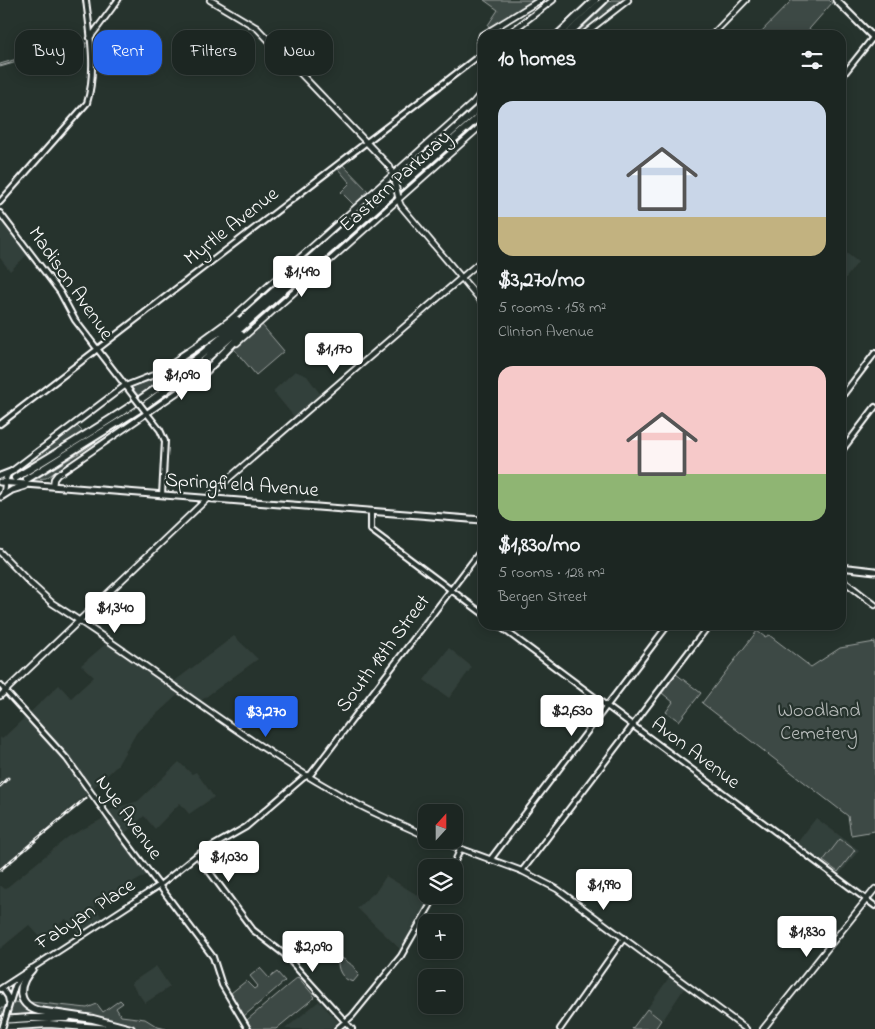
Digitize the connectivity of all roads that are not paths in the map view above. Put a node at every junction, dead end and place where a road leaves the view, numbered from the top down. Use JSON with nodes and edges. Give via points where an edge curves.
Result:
{"nodes":[{"id":1,"x":86,"y":0,"type":"edge"},
{"id":2,"x":118,"y":0,"type":"edge"},
{"id":3,"x":210,"y":0,"type":"edge"},
{"id":4,"x":540,"y":0,"type":"edge"},
{"id":5,"x":553,"y":0,"type":"edge"},
{"id":6,"x":595,"y":0,"type":"edge"},
{"id":7,"x":604,"y":0,"type":"edge"},
{"id":8,"x":628,"y":0,"type":"edge"},
{"id":9,"x":746,"y":0,"type":"edge"},
{"id":10,"x":836,"y":0,"type":"edge"},
{"id":11,"x":518,"y":15,"type":"junction"},
{"id":12,"x":578,"y":15,"type":"junction"},
{"id":13,"x":525,"y":22,"type":"junction"},
{"id":14,"x":492,"y":30,"type":"edge"},
{"id":15,"x":514,"y":30,"type":"edge"},
{"id":16,"x":560,"y":30,"type":"edge"},
{"id":17,"x":563,"y":30,"type":"edge"},
{"id":18,"x":572,"y":30,"type":"edge"},
{"id":19,"x":590,"y":30,"type":"edge"},
{"id":20,"x":717,"y":30,"type":"edge"},
{"id":21,"x":874,"y":37,"type":"edge"},
{"id":22,"x":90,"y":38,"type":"junction"},
{"id":23,"x":478,"y":58,"type":"edge"},
{"id":24,"x":846,"y":72,"type":"edge"},
{"id":25,"x":478,"y":98,"type":"edge"},
{"id":26,"x":478,"y":104,"type":"edge"},
{"id":27,"x":478,"y":109,"type":"edge"},
{"id":28,"x":478,"y":120,"type":"edge"},
{"id":29,"x":478,"y":128,"type":"edge"},
{"id":30,"x":442,"y":141,"type":"junction"},
{"id":31,"x":367,"y":142,"type":"junction"},
{"id":32,"x":393,"y":176,"type":"junction"},
{"id":33,"x":398,"y":198,"type":"junction"},
{"id":34,"x":0,"y":202,"type":"edge"},
{"id":35,"x":0,"y":213,"type":"edge"},
{"id":36,"x":478,"y":264,"type":"edge"},
{"id":37,"x":462,"y":278,"type":"junction"},
{"id":38,"x":478,"y":297,"type":"edge"},
{"id":39,"x":276,"y":298,"type":"junction"},
{"id":40,"x":260,"y":303,"type":"junction"},
{"id":41,"x":97,"y":349,"type":"junction"},
{"id":42,"x":875,"y":353,"type":"edge"},
{"id":43,"x":182,"y":357,"type":"junction"},
{"id":44,"x":205,"y":372,"type":"junction"},
{"id":45,"x":125,"y":386,"type":"junction"},
{"id":46,"x":846,"y":391,"type":"edge"},
{"id":47,"x":875,"y":407,"type":"edge"},
{"id":48,"x":146,"y":412,"type":"junction"},
{"id":49,"x":0,"y":424,"type":"edge"},
{"id":50,"x":846,"y":445,"type":"edge"},
{"id":51,"x":13,"y":471,"type":"junction"},
{"id":52,"x":0,"y":476,"type":"edge"},
{"id":53,"x":15,"y":478,"type":"tunnel mouth"},
{"id":54,"x":27,"y":479,"type":"dead end"},
{"id":55,"x":3,"y":482,"type":"edge"},
{"id":56,"x":33,"y":485,"type":"junction"},
{"id":57,"x":53,"y":486,"type":"junction"},
{"id":58,"x":162,"y":495,"type":"junction"},
{"id":59,"x":0,"y":497,"type":"edge"},
{"id":60,"x":207,"y":498,"type":"junction"},
{"id":61,"x":371,"y":511,"type":"junction"},
{"id":62,"x":478,"y":520,"type":"edge"},
{"id":63,"x":0,"y":552,"type":"edge"},
{"id":64,"x":478,"y":553,"type":"edge"},
{"id":65,"x":846,"y":568,"type":"edge"},
{"id":66,"x":875,"y":571,"type":"edge"},
{"id":67,"x":846,"y":583,"type":"edge"},
{"id":68,"x":451,"y":590,"type":"junction"},
{"id":69,"x":875,"y":604,"type":"edge"},
{"id":70,"x":478,"y":610,"type":"edge"},
{"id":71,"x":80,"y":621,"type":"junction"},
{"id":72,"x":505,"y":630,"type":"edge"},
{"id":73,"x":664,"y":630,"type":"edge"},
{"id":74,"x":705,"y":630,"type":"edge"},
{"id":75,"x":0,"y":685,"type":"edge"},
{"id":76,"x":5,"y":691,"type":"junction"},
{"id":77,"x":0,"y":696,"type":"edge"},
{"id":78,"x":606,"y":706,"type":"junction"},
{"id":79,"x":632,"y":725,"type":"junction"},
{"id":80,"x":308,"y":776,"type":"junction"},
{"id":81,"x":418,"y":832,"type":"edge"},
{"id":82,"x":460,"y":850,"type":"joint"},
{"id":83,"x":197,"y":855,"type":"junction"},
{"id":84,"x":456,"y":859,"type":"edge"},
{"id":85,"x":490,"y":860,"type":"junction"},
{"id":86,"x":522,"y":871,"type":"junction"},
{"id":87,"x":160,"y":886,"type":"junction"},
{"id":88,"x":875,"y":889,"type":"edge"},
{"id":89,"x":867,"y":899,"type":"junction"},
{"id":90,"x":431,"y":904,"type":"edge"},
{"id":91,"x":875,"y":906,"type":"edge"},
{"id":92,"x":624,"y":938,"type":"junction"},
{"id":93,"x":32,"y":968,"type":"junction"},
{"id":94,"x":24,"y":974,"type":"junction"},
{"id":95,"x":1,"y":988,"type":"edge"},
{"id":96,"x":8,"y":1009,"type":"junction"},
{"id":97,"x":0,"y":1020,"type":"edge"},
{"id":98,"x":106,"y":1022,"type":"junction"},
{"id":99,"x":344,"y":1023,"type":"junction"},
{"id":100,"x":1,"y":1028,"type":"edge"},
{"id":101,"x":18,"y":1029,"type":"edge"},
{"id":102,"x":71,"y":1029,"type":"edge"},
{"id":103,"x":112,"y":1029,"type":"edge"},
{"id":104,"x":131,"y":1029,"type":"edge"},
{"id":105,"x":248,"y":1029,"type":"edge"},
{"id":106,"x":337,"y":1029,"type":"edge"},
{"id":107,"x":352,"y":1029,"type":"edge"},
{"id":108,"x":560,"y":1029,"type":"edge"},
{"id":109,"x":746,"y":1029,"type":"edge"},
{"id":110,"x":763,"y":1029,"type":"edge"}],
"edges":[{"from":1,"to":22,"type":"street"},
{"from":2,"to":22,"type":"street"},
{"from":3,"to":31,"type":"main road","via":[[257,28]]},
{"from":4,"to":11,"type":"main road"},
{"from":5,"to":13,"type":"main road"},
{"from":6,"to":12,"type":"highway"},
{"from":7,"to":18,"type":"highway"},
{"from":8,"to":19,"type":"main road"},
{"from":9,"to":20,"type":"main road"},
{"from":10,"to":21,"type":"main road"},
{"from":11,"to":13,"type":"main road","via":[[526,18]]},
{"from":11,"to":14,"type":"main road"},
{"from":12,"to":16,"type":"highway"},
{"from":12,"to":17,"type":"highway"},
{"from":13,"to":15,"type":"main road"},
{"from":21,"to":24,"type":"street"},
{"from":22,"to":34,"type":"street","via":[[91,87],[86,105]]},
{"from":23,"to":31,"type":"street","name":"Myrtle Avenue"},
{"from":25,"to":32,"type":"main road"},
{"from":26,"to":30,"type":"highway"},
{"from":27,"to":30,"type":"highway"},
{"from":28,"to":39,"type":"highway"},
{"from":29,"to":33,"type":"main road","name":"Eastern Parkway"},
{"from":30,"to":40,"type":"highway"},
{"from":31,"to":32,"type":"main road","via":[[390,167]]},
{"from":31,"to":41,"type":"street","name":"Myrtle Avenue"},
{"from":32,"to":33,"type":"main road","bridge":true},
{"from":32,"to":43,"type":"main road","via":[[231,319]]},
{"from":33,"to":37,"type":"main road","via":[[401,206]]},
{"from":33,"to":44,"type":"main road","name":"Eastern Parkway"},
{"from":35,"to":41,"type":"street","name":"Madison Avenue","via":[[60,292],[75,320]]},
{"from":36,"to":37,"type":"main road"},
{"from":37,"to":38,"type":"main road"},
{"from":37,"to":60,"type":"main road"},
{"from":39,"to":44,"type":"highway"},
{"from":39,"to":54,"type":"highway","via":[[162,394]]},
{"from":40,"to":43,"type":"highway"},
{"from":40,"to":53,"type":"highway","via":[[163,385]]},
{"from":41,"to":45,"type":"street","name":"Madison Avenue"},
{"from":41,"to":49,"type":"street","name":"Myrtle Avenue"},
{"from":42,"to":46,"type":"street"},
{"from":43,"to":45,"type":"main road","via":[[156,374]]},
{"from":44,"to":48,"type":"main road","name":"Eastern Parkway"},
{"from":45,"to":48,"type":"street","name":"Madison Avenue","bridge":true},
{"from":45,"to":51,"type":"main road"},
{"from":47,"to":50,"type":"street"},
{"from":48,"to":57,"type":"main road","name":"Eastern Parkway","via":[[57,475]]},
{"from":48,"to":58,"type":"street","name":"Madison Avenue","via":[[160,430],[165,444]]},
{"from":51,"to":52,"type":"main road"},
{"from":51,"to":55,"type":"main road"},
{"from":55,"to":56,"type":"main road","name":"Springfield Avenue"},
{"from":55,"to":59,"type":"main road","via":[[4,492]]},
{"from":56,"to":57,"type":"main road","name":"Springfield Avenue"},
{"from":56,"to":59,"type":"main road","via":[[15,488]]},
{"from":57,"to":58,"type":"main road","name":"Springfield Avenue"},
{"from":58,"to":60,"type":"main road","name":"Springfield Avenue"},
{"from":60,"to":61,"type":"main road","name":"Springfield Avenue"},
{"from":60,"to":71,"type":"main road"},
{"from":61,"to":62,"type":"main road","name":"Springfield Avenue"},
{"from":61,"to":68,"type":"street","via":[[371,530]]},
{"from":63,"to":71,"type":"main road","via":[[44,596]]},
{"from":64,"to":68,"type":"street","name":"South 18th Street"},
{"from":65,"to":66,"type":"main road"},
{"from":67,"to":69,"type":"main road"},
{"from":68,"to":70,"type":"street"},
{"from":68,"to":80,"type":"street","name":"South 18th Street"},
{"from":71,"to":76,"type":"main road"},
{"from":71,"to":80,"type":"main road"},
{"from":72,"to":78,"type":"street","name":"Avon Avenue"},
{"from":73,"to":78,"type":"street"},
{"from":74,"to":79,"type":"street"},
{"from":75,"to":76,"type":"street","name":"Nye Avenue"},
{"from":76,"to":77,"type":"main road"},
{"from":76,"to":87,"type":"street","name":"Nye Avenue","via":[[67,759]]},
{"from":78,"to":79,"type":"street","name":"Avon Avenue"},
{"from":78,"to":85,"type":"street"},
{"from":79,"to":86,"type":"street"},
{"from":79,"to":89,"type":"street","name":"Avon Avenue"},
{"from":80,"to":81,"type":"main road","via":[[361,807]]},
{"from":80,"to":83,"type":"street","name":"Fabyan Place","via":[[246,827]]},
{"from":82,"to":84,"type":"street"},
{"from":82,"to":85,"type":"main road"},
{"from":83,"to":87,"type":"street","name":"Fabyan Place"},
{"from":83,"to":99,"type":"street","via":[[253,930],[284,954]]},
{"from":85,"to":86,"type":"main road"},
{"from":86,"to":92,"type":"main road","via":[[562,892]]},
{"from":87,"to":93,"type":"street","name":"Fabyan Place"},
{"from":87,"to":105,"type":"street","name":"Nye Avenue","via":[[213,957],[222,985]]},
{"from":88,"to":89,"type":"main road"},
{"from":89,"to":91,"type":"street","name":"Avon Avenue"},
{"from":89,"to":110,"type":"main road"},
{"from":90,"to":99,"type":"street","via":[[401,956]]},
{"from":92,"to":108,"type":"street"},
{"from":92,"to":109,"type":"main road"},
{"from":93,"to":94,"type":"street","name":"Fabyan Place"},
{"from":93,"to":98,"type":"highway","via":[[21,991],[30,1007]]},
{"from":94,"to":95,"type":"street","name":"Fabyan Place"},
{"from":94,"to":96,"type":"street","via":[[16,984]]},
{"from":95,"to":96,"type":"street","via":[[8,998]]},
{"from":96,"to":100,"type":"street","bridge":true},
{"from":97,"to":98,"type":"highway","via":[[57,1018]]},
{"from":98,"to":104,"type":"highway"},
{"from":99,"to":106,"type":"street"},
{"from":99,"to":107,"type":"street"},
{"from":100,"to":103,"type":"highway","via":[[48,1024]]},
{"from":101,"to":102,"type":"highway"}]}
